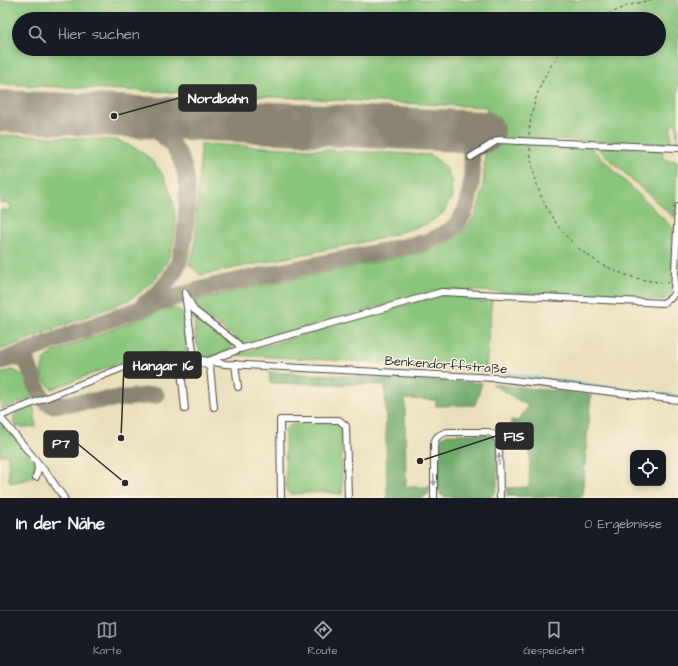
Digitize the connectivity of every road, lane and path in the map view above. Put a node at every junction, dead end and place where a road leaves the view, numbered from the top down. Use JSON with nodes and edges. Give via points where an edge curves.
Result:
{"nodes":[{"id":1,"x":651,"y":0,"type":"edge"},
{"id":2,"x":614,"y":12,"type":"edge"},
{"id":3,"x":558,"y":56,"type":"edge"},
{"id":4,"x":529,"y":142,"type":"junction"},
{"id":5,"x":678,"y":148,"type":"edge"},
{"id":6,"x":471,"y":157,"type":"dead end"},
{"id":7,"x":678,"y":207,"type":"edge"},
{"id":8,"x":678,"y":221,"type":"edge"},
{"id":9,"x":675,"y":284,"type":"junction"},
{"id":10,"x":240,"y":349,"type":"junction"},
{"id":11,"x":194,"y":359,"type":"junction"},
{"id":12,"x":208,"y":361,"type":"junction"},
{"id":13,"x":235,"y":364,"type":"junction"},
{"id":14,"x":181,"y":370,"type":"junction"},
{"id":15,"x":238,"y":387,"type":"dead end"},
{"id":16,"x":678,"y":400,"type":"edge"},
{"id":17,"x":214,"y":407,"type":"dead end"},
{"id":18,"x":185,"y":409,"type":"dead end"},
{"id":19,"x":0,"y":416,"type":"edge"},
{"id":20,"x":37,"y":461,"type":"junction"},
{"id":21,"x":36,"y":477,"type":"dead end"},
{"id":22,"x":64,"y":498,"type":"edge"},
{"id":23,"x":281,"y":498,"type":"edge"},
{"id":24,"x":348,"y":498,"type":"edge"},
{"id":25,"x":434,"y":498,"type":"edge"},
{"id":26,"x":500,"y":498,"type":"edge"}],
"edges":[{"from":1,"to":2,"type":"path"},
{"from":3,"to":4,"type":"path","via":[[538,91],[531,116]]},
{"from":4,"to":5,"type":"street"},
{"from":4,"to":6,"type":"street","via":[[498,140]]},
{"from":4,"to":9,"type":"path","via":[[532,169],[540,196],[554,221],[573,243],[595,260],[619,273],[646,281]]},
{"from":7,"to":8,"type":"street"},
{"from":8,"to":9,"type":"street"},
{"from":9,"to":10,"type":"street","via":[[671,298],[663,302],[442,292]]},
{"from":10,"to":11,"type":"street","via":[[238,344],[194,310],[185,293]]},
{"from":10,"to":12,"type":"street"},
{"from":11,"to":12,"type":"street","name":"Benkendorffstraße"},
{"from":11,"to":14,"type":"street"},
{"from":11,"to":17,"type":"street","via":[[210,367]]},
{"from":12,"to":13,"type":"street","name":"Benkendorffstraße"},
{"from":13,"to":15,"type":"street"},
{"from":13,"to":16,"type":"street","name":"Benkendorffstraße","via":[[496,378]]},
{"from":14,"to":18,"type":"street"},
{"from":14,"to":19,"type":"street","via":[[169,356],[150,357]]},
{"from":19,"to":20,"type":"street"},
{"from":20,"to":21,"type":"street"},
{"from":20,"to":22,"type":"street"},
{"from":23,"to":24,"type":"street","via":[[280,420],[338,420],[346,426]]},
{"from":26,"to":25,"type":"street","one_way":true,"via":[[498,438],[488,432],[447,432],[436,438]]}]}
